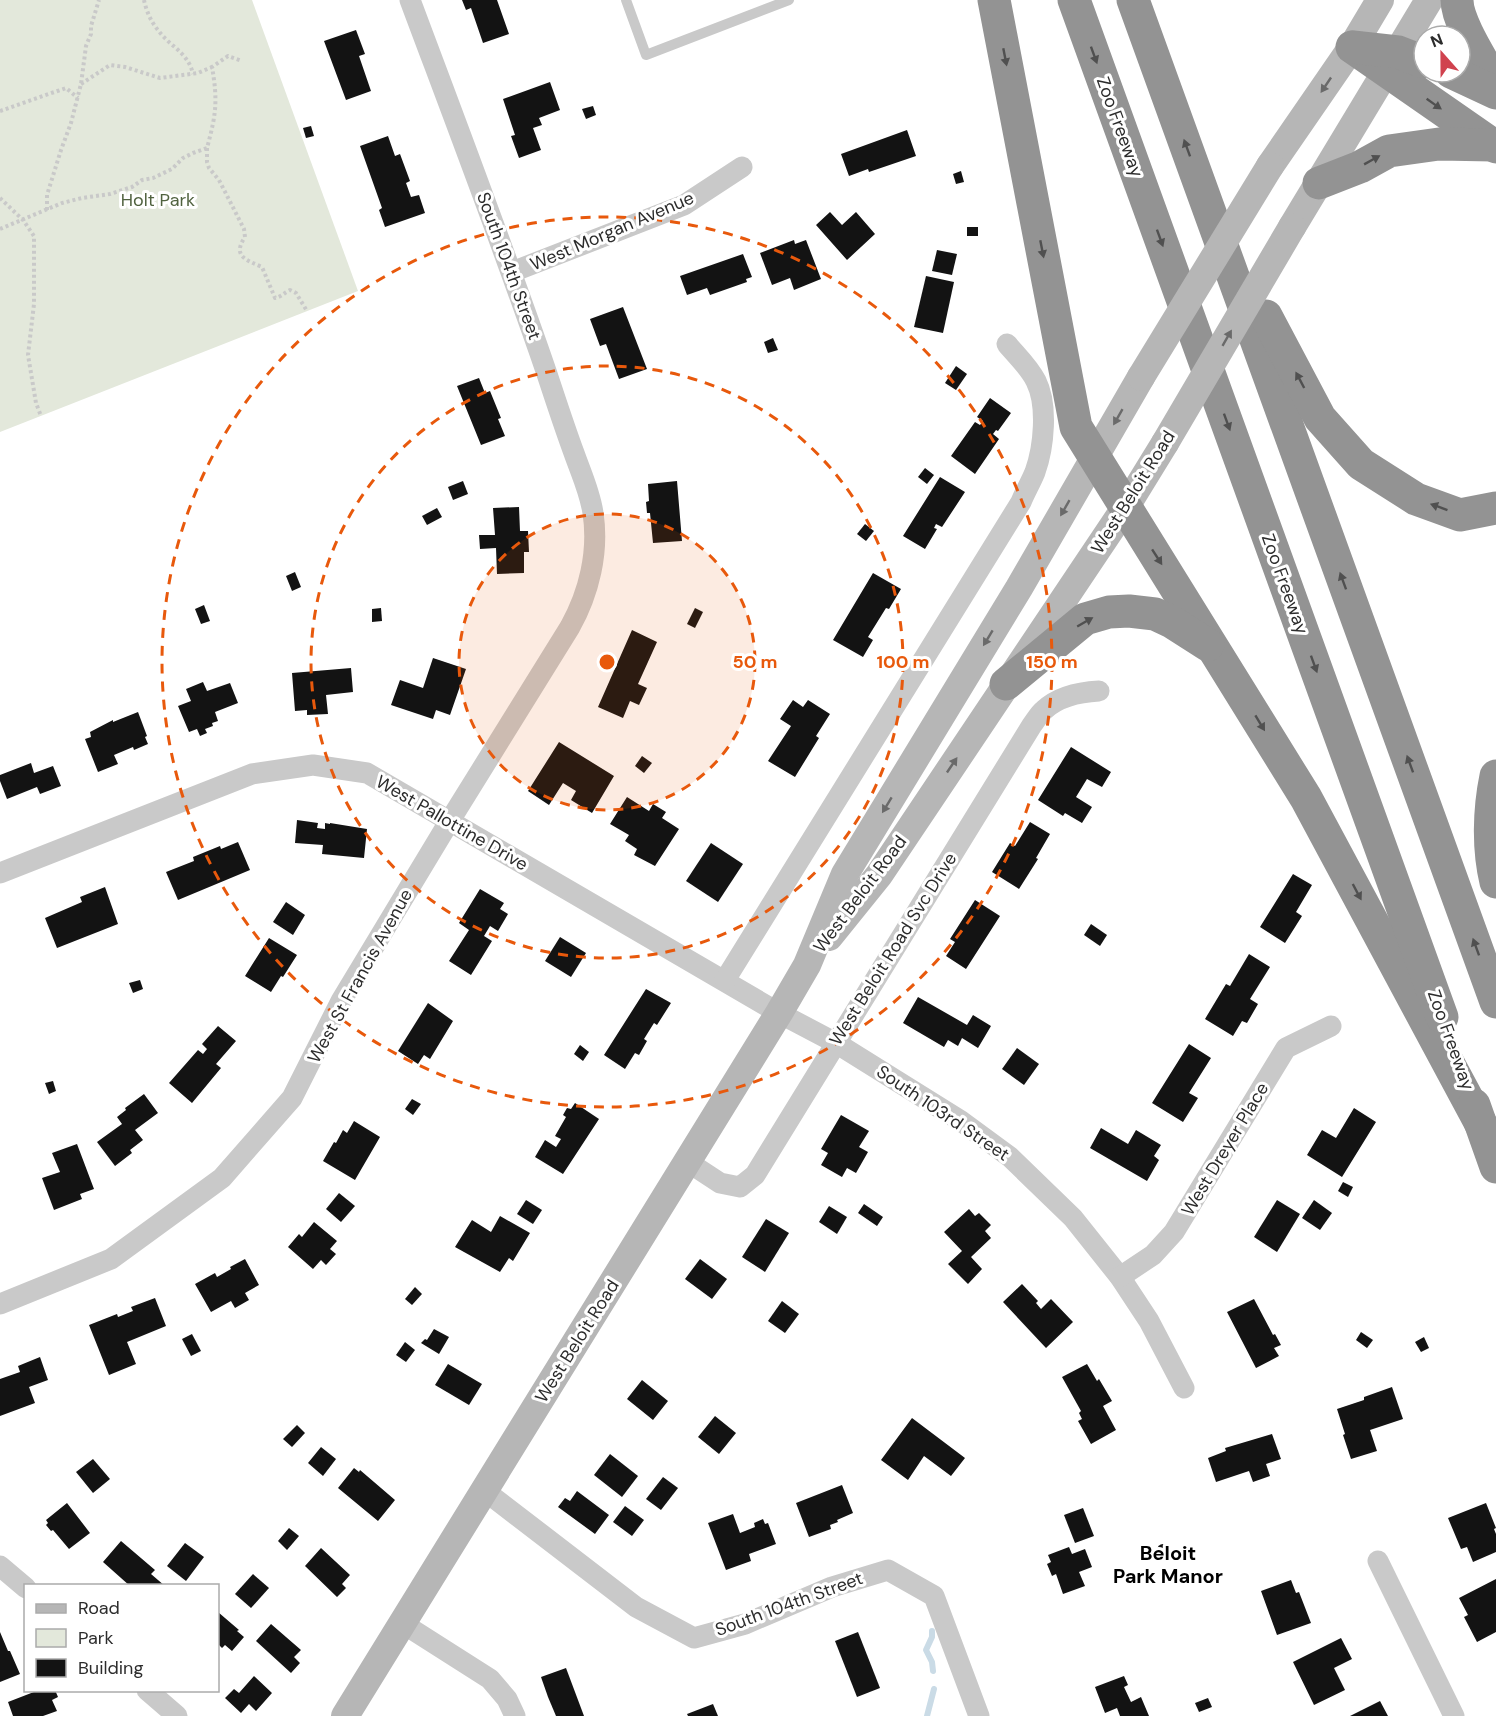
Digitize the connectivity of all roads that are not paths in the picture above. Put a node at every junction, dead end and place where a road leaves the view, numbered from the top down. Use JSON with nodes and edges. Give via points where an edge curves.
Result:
{"nodes":[{"id":1,"x":410,"y":0,"type":"edge"},
{"id":2,"x":626,"y":0,"type":"edge"},
{"id":3,"x":789,"y":0,"type":"edge"},
{"id":4,"x":994,"y":0,"type":"edge"},
{"id":5,"x":1074,"y":0,"type":"edge"},
{"id":6,"x":1133,"y":0,"type":"edge"},
{"id":7,"x":1380,"y":0,"type":"edge"},
{"id":8,"x":1429,"y":0,"type":"edge"},
{"id":9,"x":1457,"y":0,"type":"edge"},
{"id":10,"x":1352,"y":47,"type":"junction"},
{"id":11,"x":1403,"y":62,"type":"edge"},
{"id":12,"x":1472,"y":82,"type":"edge"},
{"id":13,"x":1496,"y":85,"type":"edge"},
{"id":14,"x":1496,"y":93,"type":"edge"},
{"id":15,"x":1494,"y":146,"type":"edge"},
{"id":16,"x":742,"y":167,"type":"dead end"},
{"id":17,"x":1318,"y":183,"type":"junction"},
{"id":18,"x":1207,"y":203,"type":"junction"},
{"id":19,"x":512,"y":273,"type":"junction"},
{"id":20,"x":1007,"y":344,"type":"dead end"},
{"id":21,"x":1094,"y":458,"type":"junction"},
{"id":22,"x":1125,"y":508,"type":"junction"},
{"id":23,"x":1496,"y":508,"type":"edge"},
{"id":24,"x":595,"y":536,"type":"joint"},
{"id":25,"x":1216,"y":651,"type":"junction"},
{"id":26,"x":1006,"y":684,"type":"junction"},
{"id":27,"x":1099,"y":691,"type":"dead end"},
{"id":28,"x":1496,"y":776,"type":"edge"},
{"id":29,"x":449,"y":822,"type":"junction"},
{"id":30,"x":0,"y":873,"type":"edge"},
{"id":31,"x":1496,"y":882,"type":"edge"},
{"id":32,"x":807,"y":965,"type":"junction"},
{"id":33,"x":725,"y":980,"type":"junction"},
{"id":34,"x":1496,"y":1002,"type":"edge"},
{"id":35,"x":779,"y":1013,"type":"junction"},
{"id":36,"x":1331,"y":1026,"type":"dead end"},
{"id":37,"x":836,"y":1043,"type":"junction"},
{"id":38,"x":1482,"y":1126,"type":"junction"},
{"id":39,"x":688,"y":1162,"type":"junction"},
{"id":40,"x":1496,"y":1167,"type":"edge"},
{"id":41,"x":1120,"y":1276,"type":"junction"},
{"id":42,"x":0,"y":1304,"type":"edge"},
{"id":43,"x":1184,"y":1388,"type":"dead end"},
{"id":44,"x":485,"y":1491,"type":"junction"},
{"id":45,"x":1378,"y":1561,"type":"dead end"},
{"id":46,"x":0,"y":1566,"type":"edge"},
{"id":47,"x":24,"y":1586,"type":"edge"},
{"id":48,"x":402,"y":1623,"type":"junction"},
{"id":49,"x":149,"y":1692,"type":"edge"},
{"id":50,"x":177,"y":1716,"type":"edge"},
{"id":51,"x":345,"y":1716,"type":"edge"},
{"id":52,"x":515,"y":1716,"type":"edge"},
{"id":53,"x":979,"y":1716,"type":"edge"},
{"id":54,"x":1454,"y":1716,"type":"edge"}],
"edges":[{"from":1,"to":19,"type":"street","name":"South 104th Street"},
{"from":2,"to":3,"type":"lane","via":[[646,54]]},
{"from":4,"to":21,"type":"highway","one_way":true,"via":[[1076,427]]},
{"from":5,"to":38,"type":"highway","name":"Zoo Freeway","one_way":true},
{"from":18,"to":6,"type":"highway","one_way":true},
{"from":7,"to":10,"type":"main road","name":"West Beloit Road"},
{"from":8,"to":11,"type":"main road","name":"West Beloit Road"},
{"from":9,"to":13,"type":"highway","via":[[1457,8]]},
{"from":10,"to":11,"type":"highway"},
{"from":10,"to":21,"type":"main road","name":"West Beloit Road","one_way":true,"bridge":true,"via":[[1270,166]]},
{"from":11,"to":15,"type":"highway","one_way":true,"via":[[1404,82]]},
{"from":11,"to":17,"type":"main road","name":"West Beloit Road"},
{"from":12,"to":14,"type":"highway"},
{"from":17,"to":15,"type":"highway","one_way":true,"via":[[1389,151],[1439,144]]},
{"from":16,"to":19,"type":"street","name":"West Morgan Avenue","via":[[684,205]]},
{"from":22,"to":17,"type":"main road","name":"West Beloit Road","one_way":true,"bridge":true},
{"from":23,"to":18,"type":"highway","one_way":true,"via":[[1460,515],[1416,499],[1360,464],[1320,418]]},
{"from":34,"to":18,"type":"highway","one_way":true},
{"from":19,"to":24,"type":"street","name":"South 104th Street","via":[[588,490]]},
{"from":20,"to":33,"type":"street","via":[[1028,369],[1040,395],[1043,426],[1034,473],[1021,502]]},
{"from":21,"to":22,"type":"highway"},
{"from":21,"to":32,"type":"main road","name":"West Beloit Road","one_way":true,"via":[[845,874]]},
{"from":22,"to":25,"type":"highway","one_way":true},
{"from":22,"to":26,"type":"main road","name":"West Beloit Road"},
{"from":24,"to":29,"type":"street","name":"West St Francis Avenue","via":[[591,572],[576,617]]},
{"from":26,"to":25,"type":"highway","one_way":true,"via":[[1085,619],[1109,612],[1155,614]]},
{"from":25,"to":38,"type":"highway","one_way":true,"via":[[1306,798]]},
{"from":32,"to":26,"type":"main road","name":"West Beloit Road","one_way":true,"via":[[879,875]]},
{"from":27,"to":37,"type":"street","name":"West Beloit Road Svc Drive","via":[[1062,699],[1044,709],[1032,725]]},
{"from":28,"to":31,"type":"highway","via":[[1491,862]]},
{"from":29,"to":30,"type":"street","name":"West Pallottine Drive","via":[[367,773],[313,765],[252,774]]},
{"from":29,"to":33,"type":"street","name":"West Pallottine Drive"},
{"from":29,"to":42,"type":"street","name":"West St Francis Avenue","via":[[341,1001],[292,1098],[222,1178],[111,1259]]},
{"from":32,"to":35,"type":"main road","name":"West Beloit Road"},
{"from":33,"to":35,"type":"street","name":"West Pallottine Drive"},
{"from":35,"to":37,"type":"street","name":"South 103rd Street"},
{"from":35,"to":39,"type":"main road","name":"West Beloit Road"},
{"from":36,"to":41,"type":"street","name":"West Dreyer Place","via":[[1286,1048],[1174,1232],[1153,1255]]},
{"from":37,"to":39,"type":"street","name":"West Beloit Road Svc Drive","via":[[755,1174],[740,1187],[720,1183]]},
{"from":37,"to":41,"type":"street","name":"South 103rd Street","via":[[961,1121],[1010,1157],[1073,1218]]},
{"from":38,"to":40,"type":"highway","name":"Zoo Freeway"},
{"from":39,"to":44,"type":"main road","name":"West Beloit Road"},
{"from":41,"to":43,"type":"street","name":"South 103rd Street"},
{"from":44,"to":48,"type":"main road","name":"West Beloit Road"},
{"from":44,"to":53,"type":"street","name":"South 104th Street","via":[[636,1607],[694,1638],[745,1624],[832,1587],[888,1570],[934,1596]]},
{"from":45,"to":54,"type":"street"},
{"from":46,"to":47,"type":"street"},
{"from":48,"to":51,"type":"main road","name":"West Beloit Road"},
{"from":48,"to":52,"type":"street","via":[[490,1680],[507,1699]]},
{"from":49,"to":50,"type":"street"}]}
